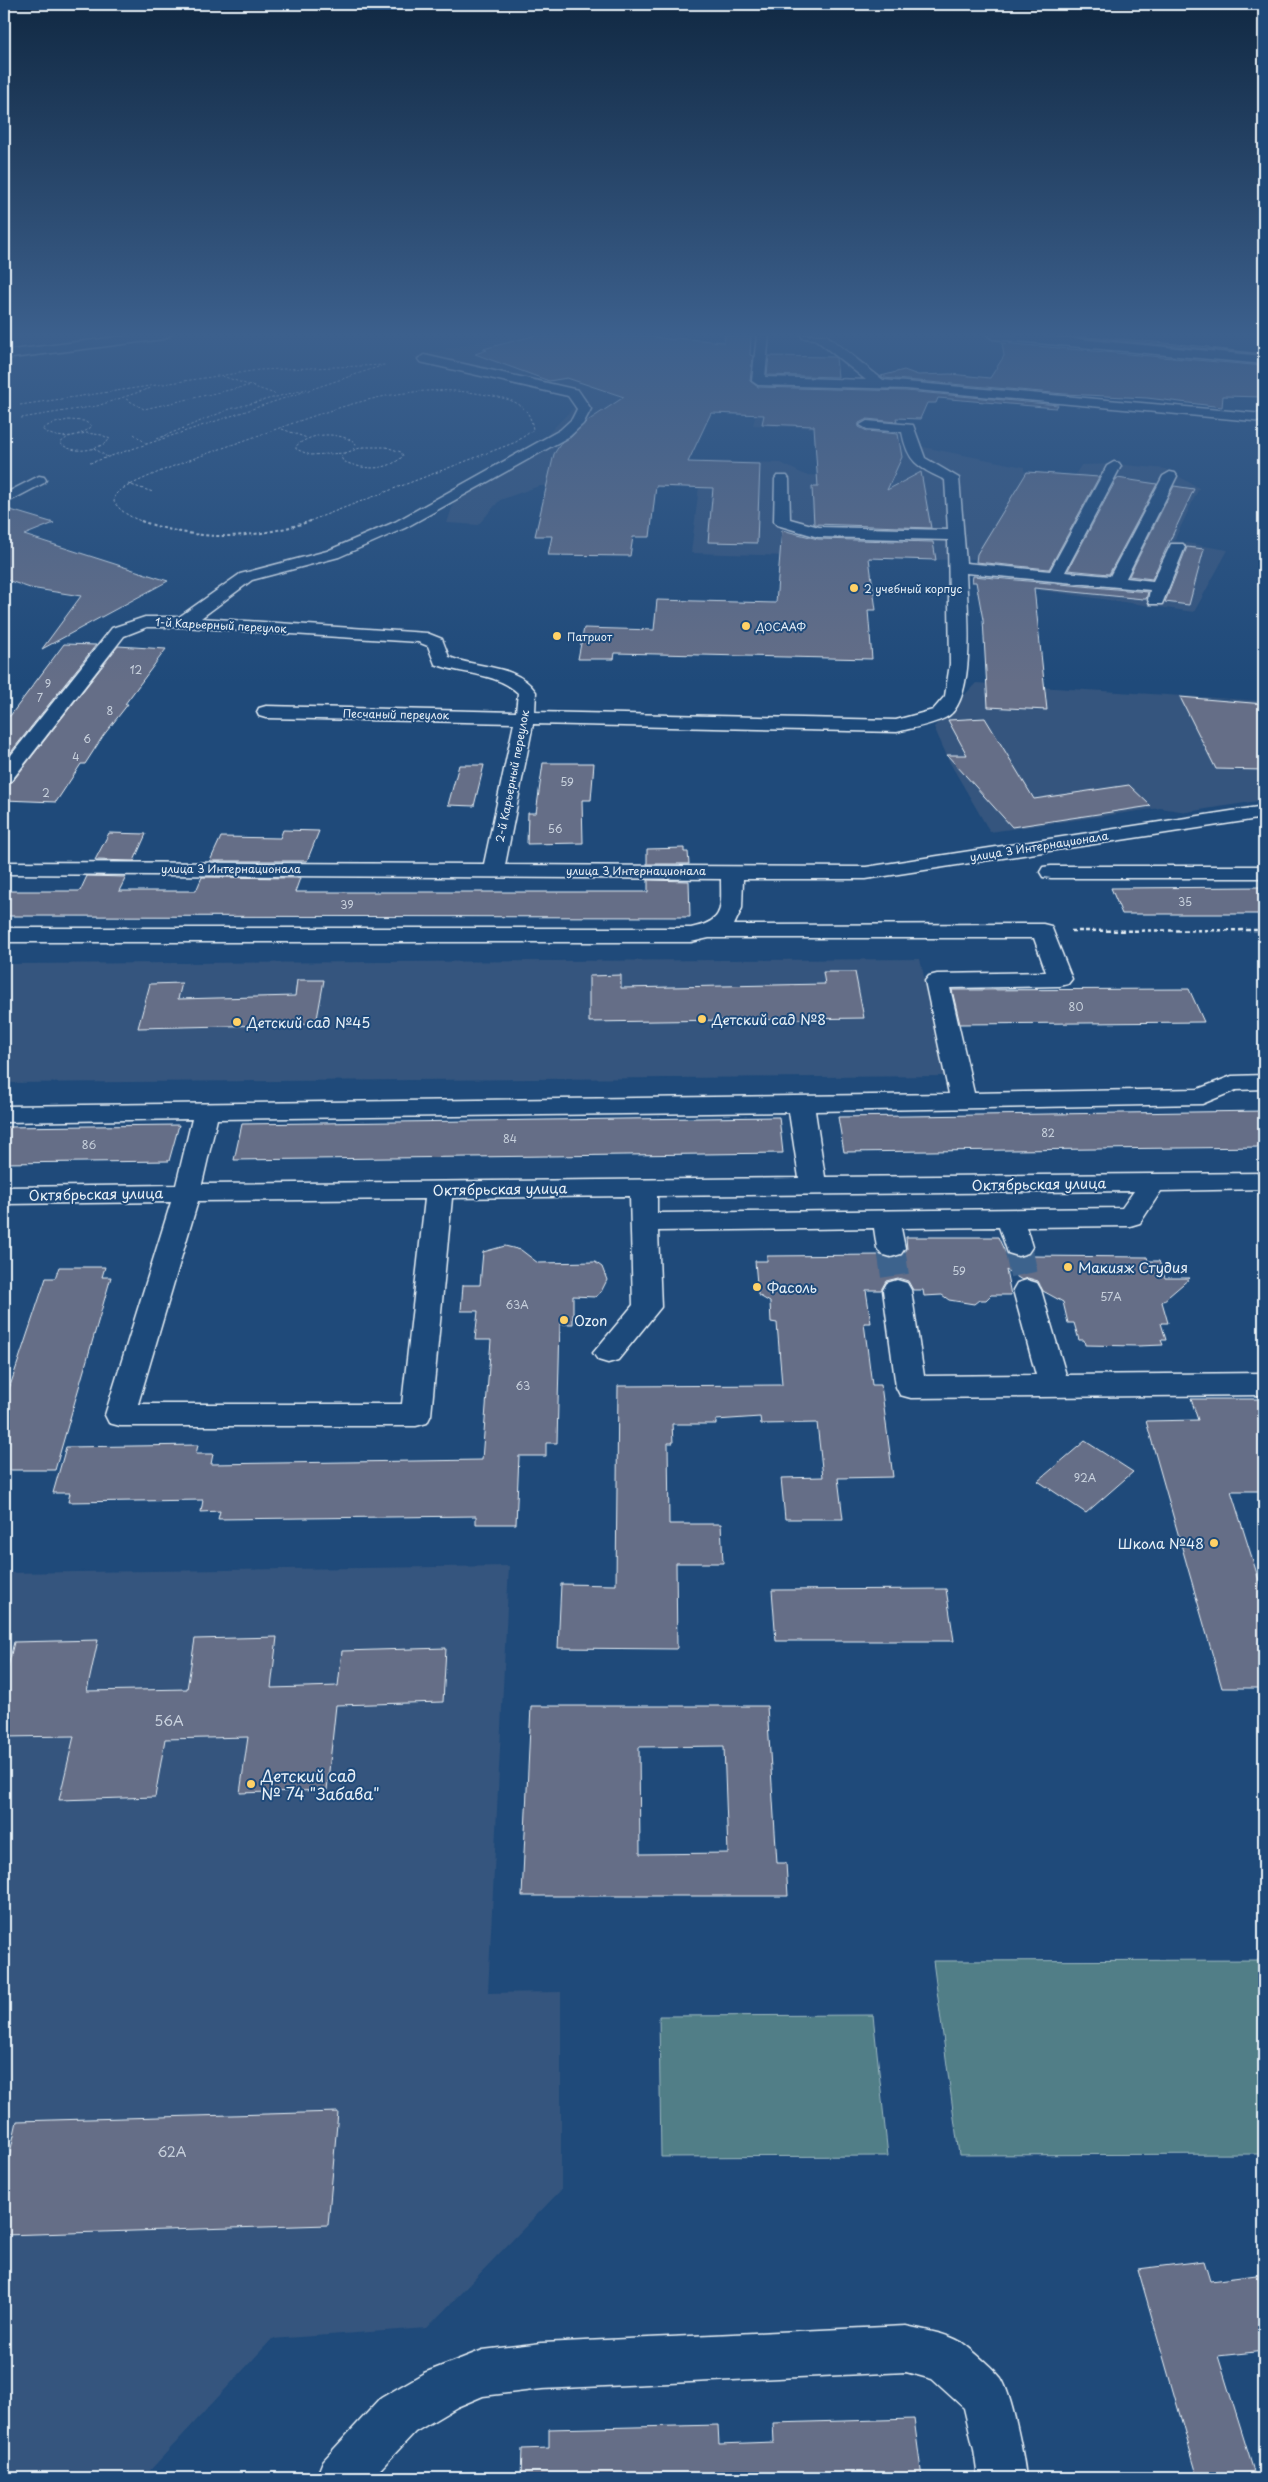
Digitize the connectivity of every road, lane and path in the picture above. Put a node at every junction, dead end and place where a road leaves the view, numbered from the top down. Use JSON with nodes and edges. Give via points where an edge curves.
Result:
{"nodes":[{"id":1,"x":98,"y":451,"type":"edge"},
{"id":2,"x":126,"y":451,"type":"edge"},
{"id":3,"x":218,"y":451,"type":"edge"},
{"id":4,"x":298,"y":451,"type":"edge"},
{"id":5,"x":350,"y":451,"type":"edge"},
{"id":6,"x":397,"y":451,"type":"edge"},
{"id":7,"x":493,"y":451,"type":"edge"},
{"id":8,"x":533,"y":451,"type":"edge"},
{"id":9,"x":913,"y":451,"type":"edge"},
{"id":10,"x":345,"y":453,"type":"junction"},
{"id":11,"x":108,"y":457,"type":"junction"},
{"id":12,"x":90,"y":463,"type":"dead end"},
{"id":13,"x":1114,"y":466,"type":"dead end"},
{"id":14,"x":1170,"y":476,"type":"dead end"},
{"id":15,"x":782,"y":479,"type":"dead end"},
{"id":16,"x":39,"y":480,"type":"dead end"},
{"id":17,"x":127,"y":484,"type":"junction"},
{"id":18,"x":153,"y":492,"type":"dead end"},
{"id":19,"x":4,"y":500,"type":"edge"},
{"id":20,"x":956,"y":535,"type":"junction"},
{"id":21,"x":1177,"y":547,"type":"dead end"},
{"id":22,"x":958,"y":567,"type":"junction"},
{"id":23,"x":1055,"y":576,"type":"junction"},
{"id":24,"x":1116,"y":581,"type":"junction"},
{"id":25,"x":183,"y":622,"type":"junction"},
{"id":26,"x":421,"y":637,"type":"joint"},
{"id":27,"x":266,"y":712,"type":"dead end"},
{"id":28,"x":525,"y":717,"type":"junction"},
{"id":29,"x":4,"y":778,"type":"edge"},
{"id":30,"x":1264,"y":812,"type":"edge"},
{"id":31,"x":4,"y":868,"type":"edge"},
{"id":32,"x":494,"y":869,"type":"junction"},
{"id":33,"x":732,"y":871,"type":"junction"},
{"id":34,"x":1051,"y":872,"type":"dead end"},
{"id":35,"x":1264,"y":872,"type":"edge"},
{"id":36,"x":1264,"y":930,"type":"edge"},
{"id":37,"x":1043,"y":931,"type":"junction"},
{"id":38,"x":713,"y":932,"type":"junction"},
{"id":39,"x":4,"y":935,"type":"edge"},
{"id":40,"x":1264,"y":1082,"type":"edge"},
{"id":41,"x":963,"y":1101,"type":"junction"},
{"id":42,"x":801,"y":1104,"type":"junction"},
{"id":43,"x":206,"y":1112,"type":"junction"},
{"id":44,"x":4,"y":1114,"type":"edge"},
{"id":45,"x":1264,"y":1181,"type":"edge"},
{"id":46,"x":1153,"y":1182,"type":"junction"},
{"id":47,"x":813,"y":1186,"type":"junction"},
{"id":48,"x":643,"y":1187,"type":"junction"},
{"id":49,"x":439,"y":1190,"type":"junction"},
{"id":50,"x":187,"y":1193,"type":"junction"},
{"id":51,"x":4,"y":1195,"type":"edge"},
{"id":52,"x":1010,"y":1218,"type":"junction"},
{"id":53,"x":886,"y":1220,"type":"junction"},
{"id":54,"x":644,"y":1222,"type":"junction"},
{"id":55,"x":891,"y":1248,"type":"tunnel mouth"},
{"id":56,"x":1018,"y":1248,"type":"tunnel mouth"},
{"id":57,"x":897,"y":1290,"type":"tunnel mouth"},
{"id":58,"x":1027,"y":1290,"type":"tunnel mouth"},
{"id":59,"x":608,"y":1353,"type":"dead end"},
{"id":60,"x":1264,"y":1384,"type":"edge"},
{"id":61,"x":1054,"y":1385,"type":"junction"},
{"id":62,"x":340,"y":2478,"type":"edge"},
{"id":63,"x":1002,"y":2478,"type":"edge"}],
"edges":[{"from":1,"to":11,"type":"path"},
{"from":2,"to":11,"type":"path"},
{"from":3,"to":17,"type":"path"},
{"from":4,"to":10,"type":"path","via":[[322,456]]},
{"from":5,"to":10,"type":"path"},
{"from":6,"to":10,"type":"path","via":[[403,456],[387,465],[358,466],[342,461]]},
{"from":7,"to":17,"type":"path","via":[[298,526],[250,537],[217,538],[189,534],[135,519],[114,502],[115,495]]},
{"from":8,"to":25,"type":"street","via":[[400,525],[333,554],[246,577]]},
{"from":9,"to":20,"type":"street","name":"Песчаный переулок","via":[[920,462],[952,478]]},
{"from":11,"to":12,"type":"path"},
{"from":13,"to":23,"type":"street"},
{"from":14,"to":24,"type":"street"},
{"from":15,"to":20,"type":"street","via":[[782,522],[818,532]]},
{"from":16,"to":19,"type":"street"},
{"from":17,"to":18,"type":"path"},
{"from":20,"to":22,"type":"street","name":"Песчаный переулок"},
{"from":21,"to":24,"type":"street","via":[[1157,593]]},
{"from":22,"to":23,"type":"street"},
{"from":22,"to":28,"type":"street","name":"Песчаный переулок","via":[[959,664],[954,697],[940,714],[897,726]]},
{"from":23,"to":24,"type":"street"},
{"from":25,"to":26,"type":"street","name":"1-й Карьерный переулок"},
{"from":25,"to":29,"type":"street","name":"1-й Карьерный переулок","via":[[145,622],[118,632]]},
{"from":26,"to":28,"type":"street","name":"2-й Карьерный переулок","via":[[436,643],[441,660],[454,667],[501,674],[519,681],[527,692]]},
{"from":27,"to":28,"type":"street","name":"Песчаный переулок"},
{"from":28,"to":32,"type":"street","name":"2-й Карьерный переулок"},
{"from":30,"to":33,"type":"street","name":"улица 3 Интернационала","via":[[866,873]]},
{"from":31,"to":32,"type":"street","name":"улица 3 Интернационала"},
{"from":32,"to":33,"type":"street","name":"улица 3 Интернационала"},
{"from":33,"to":38,"type":"street","via":[[731,913],[727,924]]},
{"from":34,"to":35,"type":"street"},
{"from":36,"to":37,"type":"path"},
{"from":37,"to":38,"type":"street"},
{"from":37,"to":41,"type":"street","via":[[1060,980],[937,981]]},
{"from":38,"to":39,"type":"street","via":[[691,936]]},
{"from":40,"to":41,"type":"street","via":[[1232,1083],[1202,1096]]},
{"from":41,"to":42,"type":"street"},
{"from":42,"to":43,"type":"street"},
{"from":42,"to":47,"type":"street"},
{"from":43,"to":44,"type":"street"},
{"from":43,"to":50,"type":"street"},
{"from":45,"to":46,"type":"street","name":"Октябрьская улица"},
{"from":46,"to":47,"type":"street","name":"Октябрьская улица"},
{"from":46,"to":52,"type":"street","via":[[1130,1217]]},
{"from":47,"to":48,"type":"street","name":"Октябрьская улица"},
{"from":48,"to":49,"type":"street","name":"Октябрьская улица"},
{"from":48,"to":54,"type":"street"},
{"from":49,"to":50,"type":"street","name":"Октябрьская улица"},
{"from":49,"to":50,"type":"street","via":[[416,1415],[120,1415]]},
{"from":50,"to":51,"type":"street","name":"Октябрьская улица"},
{"from":52,"to":53,"type":"street"},
{"from":52,"to":56,"type":"street"},
{"from":53,"to":54,"type":"street"},
{"from":53,"to":55,"type":"street"},
{"from":54,"to":59,"type":"street","via":[[647,1306]]},
{"from":57,"to":61,"type":"street","via":[[911,1387]]},
{"from":58,"to":61,"type":"street"},
{"from":60,"to":61,"type":"street"},
{"from":62,"to":63,"type":"street","via":[[398,2416],[441,2390],[483,2373],[542,2366],[906,2349],[945,2359],[984,2395]]}]}
